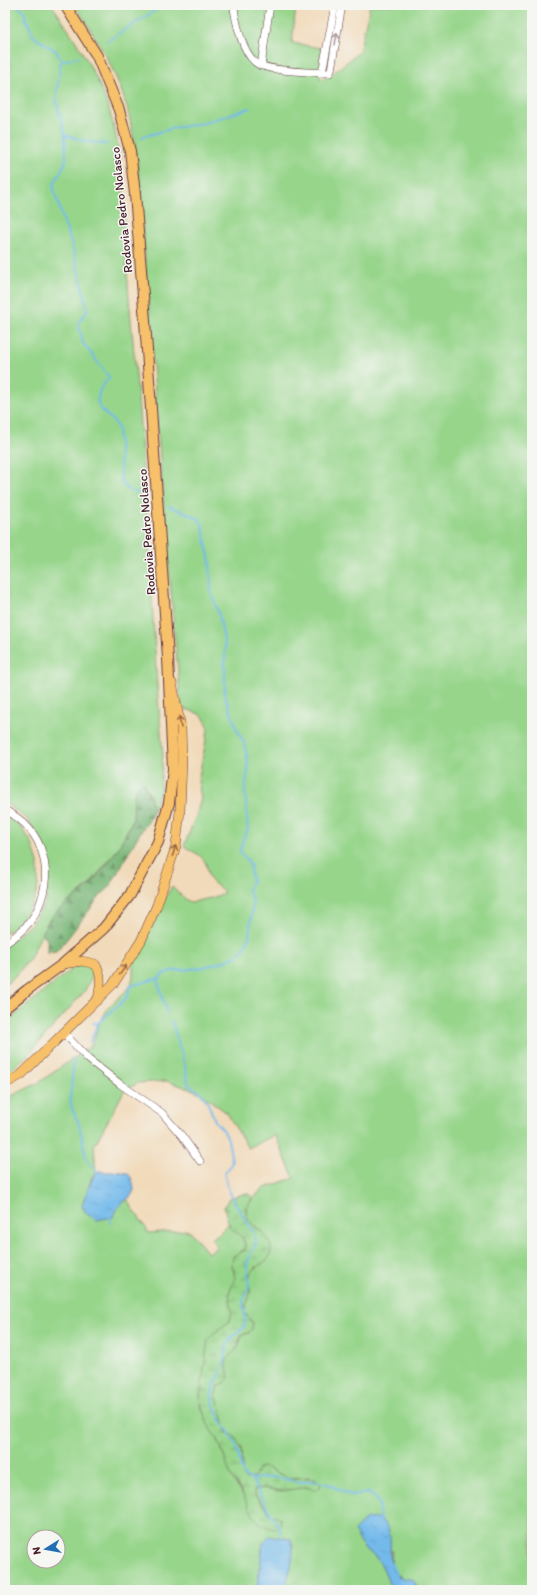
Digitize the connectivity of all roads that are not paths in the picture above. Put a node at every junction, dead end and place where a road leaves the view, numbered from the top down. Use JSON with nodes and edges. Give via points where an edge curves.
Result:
{"nodes":[{"id":1,"x":65,"y":5,"type":"edge"},
{"id":2,"x":234,"y":5,"type":"edge"},
{"id":3,"x":270,"y":5,"type":"edge"},
{"id":4,"x":334,"y":5,"type":"edge"},
{"id":5,"x":342,"y":5,"type":"edge"},
{"id":6,"x":260,"y":66,"type":"junction"},
{"id":7,"x":322,"y":73,"type":"junction"},
{"id":8,"x":168,"y":658,"type":"junction"},
{"id":9,"x":5,"y":810,"type":"edge"},
{"id":10,"x":5,"y":944,"type":"edge"},
{"id":11,"x":63,"y":964,"type":"junction"},
{"id":12,"x":27,"y":990,"type":"junction"},
{"id":13,"x":98,"y":1000,"type":"junction"},
{"id":14,"x":5,"y":1002,"type":"edge"},
{"id":15,"x":5,"y":1008,"type":"edge"},
{"id":16,"x":63,"y":1032,"type":"junction"},
{"id":17,"x":5,"y":1084,"type":"edge"},
{"id":18,"x":169,"y":1120,"type":"junction"},
{"id":19,"x":180,"y":1126,"type":"dead end"},
{"id":20,"x":200,"y":1161,"type":"dead end"}],
"edges":[{"from":1,"to":8,"type":"highway","name":"Rodovia Pedro Nolasco","via":[[97,56],[119,110],[130,151],[137,210]]},
{"from":2,"to":6,"type":"street","via":[[245,48]]},
{"from":3,"to":6,"type":"street"},
{"from":4,"to":7,"type":"street"},
{"from":7,"to":5,"type":"street","one_way":true,"via":[[330,73],[331,70]]},
{"from":6,"to":7,"type":"street"},
{"from":8,"to":11,"type":"highway","name":"Rodovia Pedro Nolasco","via":[[173,769],[169,803],[158,842],[130,894],[104,928]]},
{"from":13,"to":8,"type":"main road","one_way":true,"via":[[114,983],[141,941],[157,905],[176,846],[180,811],[181,728]]},
{"from":9,"to":10,"type":"street","via":[[23,821],[37,837],[43,854],[45,881],[41,901],[33,917]]},
{"from":11,"to":12,"type":"highway","name":"Rodovia Pedro Nolasco"},
{"from":11,"to":13,"type":"main road","via":[[82,961],[95,964],[101,983]]},
{"from":12,"to":14,"type":"highway"},
{"from":12,"to":15,"type":"highway","name":"Rodovia Pedro Nolasco"},
{"from":13,"to":16,"type":"main road"},
{"from":16,"to":17,"type":"main road","via":[[21,1075]]},
{"from":16,"to":18,"type":"street","via":[[88,1059]]},
{"from":18,"to":19,"type":"street"},
{"from":18,"to":20,"type":"street"}]}
